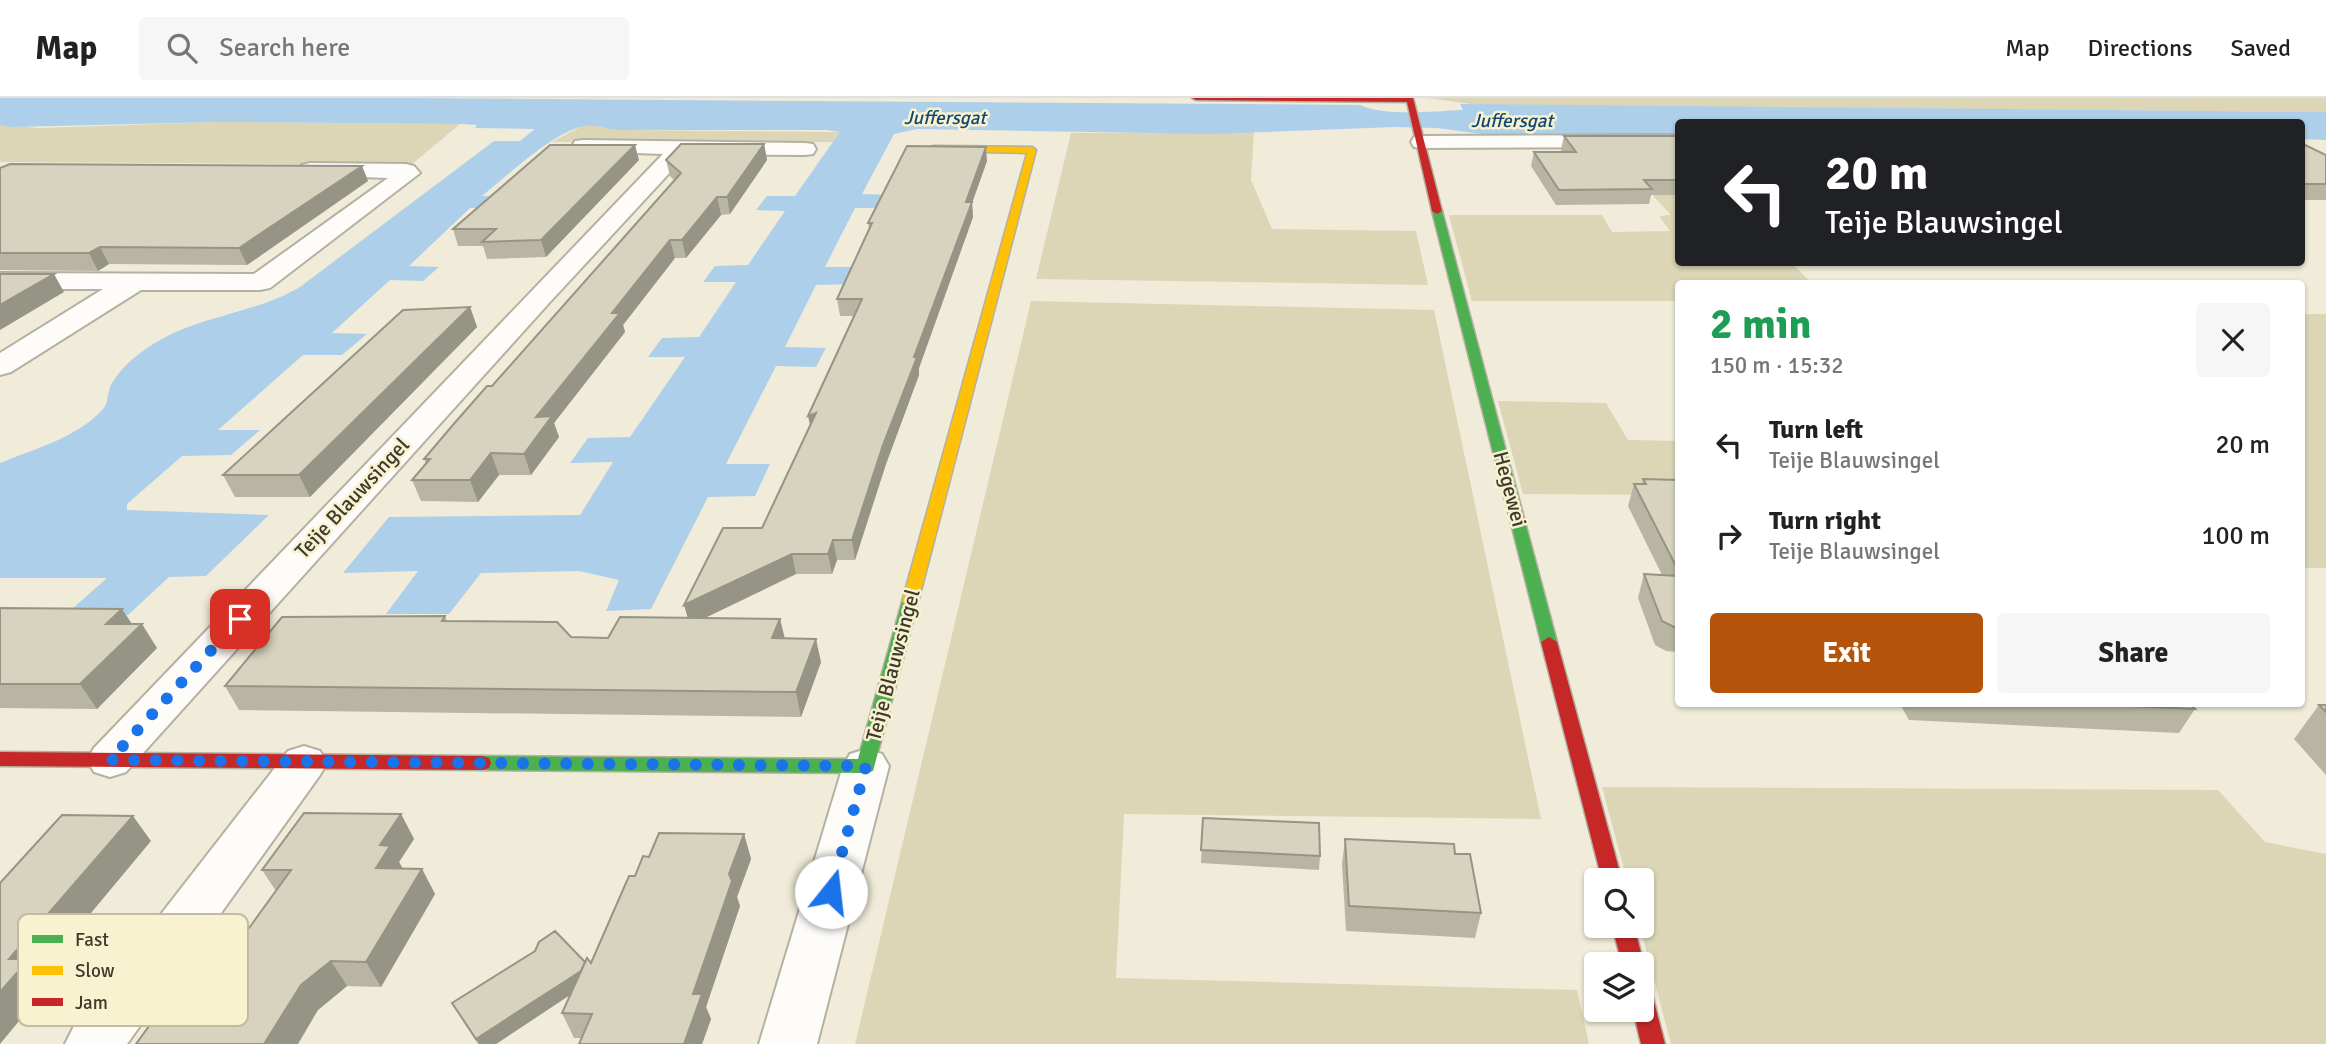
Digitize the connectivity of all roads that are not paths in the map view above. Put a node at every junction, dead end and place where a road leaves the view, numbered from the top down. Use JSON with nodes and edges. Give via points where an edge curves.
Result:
{"nodes":[{"id":1,"x":1196,"y":98,"type":"edge"},
{"id":2,"x":1411,"y":101,"type":"edge"},
{"id":3,"x":1420,"y":137,"type":"junction"},
{"id":4,"x":1675,"y":141,"type":"edge"},
{"id":5,"x":567,"y":146,"type":"edge"},
{"id":6,"x":682,"y":147,"type":"junction"},
{"id":7,"x":805,"y":149,"type":"dead end"},
{"id":8,"x":915,"y":149,"type":"edge"},
{"id":9,"x":280,"y":170,"type":"edge"},
{"id":10,"x":0,"y":281,"type":"edge"},
{"id":11,"x":134,"y":282,"type":"junction"},
{"id":12,"x":0,"y":366,"type":"edge"},
{"id":13,"x":0,"y":759,"type":"edge"},
{"id":14,"x":110,"y":760,"type":"junction"},
{"id":15,"x":304,"y":763,"type":"junction"},
{"id":16,"x":866,"y":766,"type":"junction"},
{"id":17,"x":1609,"y":868,"type":"edge"},
{"id":18,"x":191,"y":914,"type":"edge"},
{"id":19,"x":1648,"y":1022,"type":"edge"},
{"id":20,"x":107,"y":1026,"type":"edge"},
{"id":21,"x":94,"y":1044,"type":"edge"},
{"id":22,"x":788,"y":1044,"type":"edge"},
{"id":23,"x":1653,"y":1044,"type":"edge"}],
"edges":[{"from":1,"to":2,"type":"street"},
{"from":2,"to":3,"type":"street","name":"Hegewei"},
{"from":3,"to":4,"type":"street"},
{"from":3,"to":17,"type":"street","name":"Hegewei"},
{"from":5,"to":6,"type":"street"},
{"from":6,"to":7,"type":"street"},
{"from":6,"to":14,"type":"street","name":"Teije Blauwsingel"},
{"from":8,"to":16,"type":"street","name":"Teije Blauwsingel","via":[[1032,150]]},
{"from":9,"to":11,"type":"street","via":[[409,173],[260,282]]},
{"from":10,"to":11,"type":"street"},
{"from":11,"to":12,"type":"street"},
{"from":13,"to":14,"type":"street","name":"Teije Blauwsingel"},
{"from":14,"to":15,"type":"street","name":"Teije Blauwsingel"},
{"from":15,"to":16,"type":"street","name":"Teije Blauwsingel"},
{"from":15,"to":18,"type":"street"},
{"from":16,"to":22,"type":"street"},
{"from":19,"to":23,"type":"street"},
{"from":20,"to":21,"type":"street"}]}
